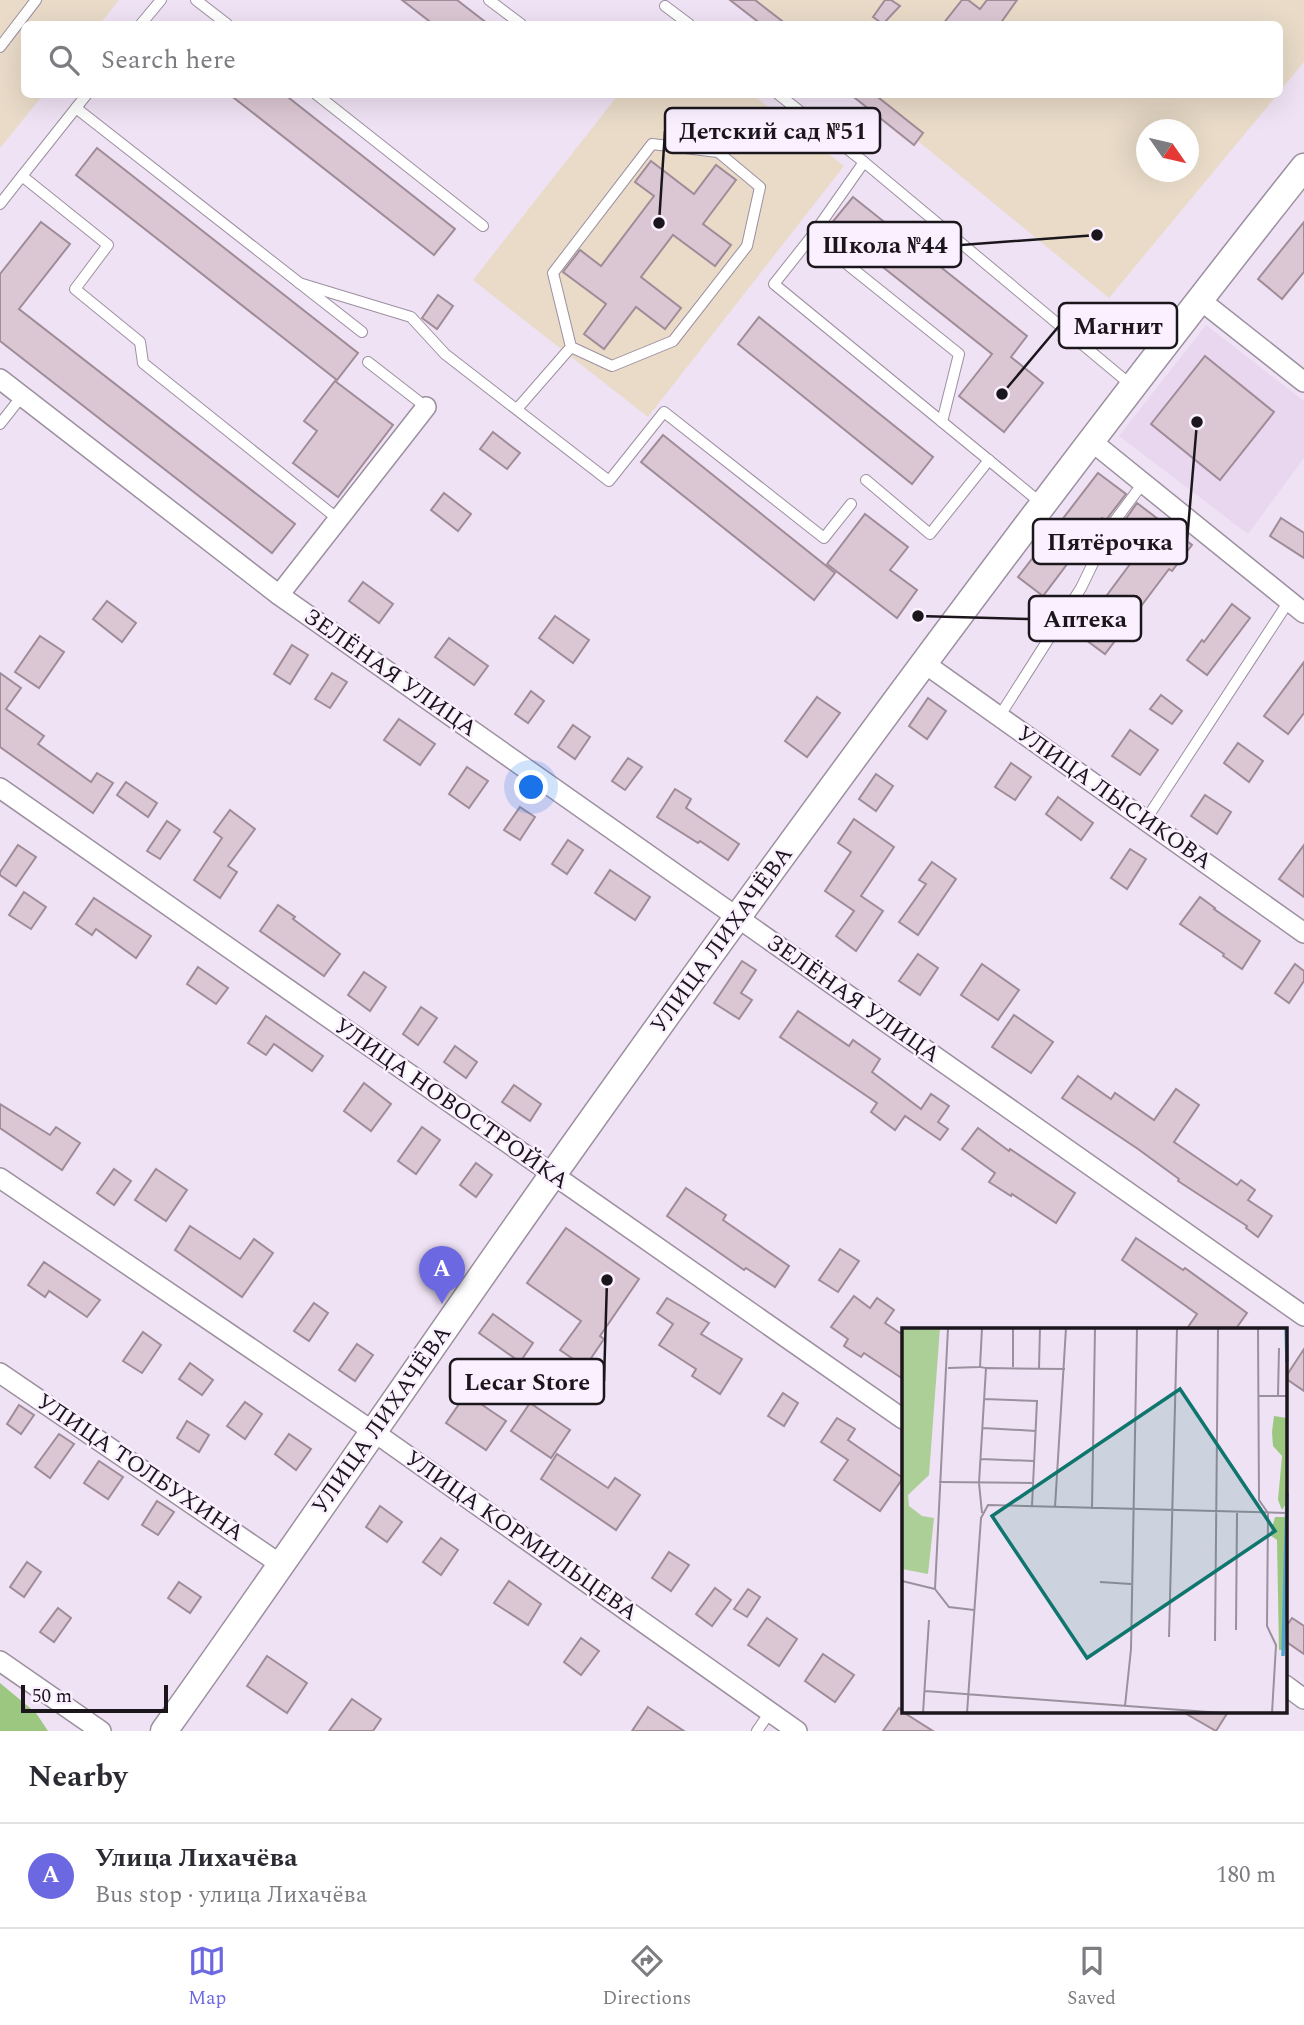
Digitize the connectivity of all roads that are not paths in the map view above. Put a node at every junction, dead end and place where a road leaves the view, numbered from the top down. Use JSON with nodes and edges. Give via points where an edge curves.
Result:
{"nodes":[{"id":1,"x":36,"y":0,"type":"edge"},
{"id":2,"x":161,"y":0,"type":"edge"},
{"id":3,"x":196,"y":0,"type":"edge"},
{"id":4,"x":489,"y":0,"type":"edge"},
{"id":5,"x":665,"y":6,"type":"dead end"},
{"id":6,"x":144,"y":21,"type":"edge"},
{"id":7,"x":223,"y":21,"type":"edge"},
{"id":8,"x":517,"y":21,"type":"edge"},
{"id":9,"x":685,"y":21,"type":"edge"},
{"id":10,"x":0,"y":47,"type":"edge"},
{"id":11,"x":83,"y":98,"type":"edge"},
{"id":12,"x":321,"y":98,"type":"edge"},
{"id":13,"x":783,"y":98,"type":"edge"},
{"id":14,"x":76,"y":108,"type":"junction"},
{"id":15,"x":864,"y":162,"type":"junction"},
{"id":16,"x":1304,"y":167,"type":"edge"},
{"id":17,"x":22,"y":176,"type":"junction"},
{"id":18,"x":0,"y":204,"type":"edge"},
{"id":19,"x":483,"y":226,"type":"dead end"},
{"id":20,"x":812,"y":236,"type":"junction"},
{"id":21,"x":299,"y":283,"type":"junction"},
{"id":22,"x":1199,"y":299,"type":"junction"},
{"id":23,"x":362,"y":332,"type":"dead end"},
{"id":24,"x":572,"y":347,"type":"junction"},
{"id":25,"x":368,"y":362,"type":"dead end"},
{"id":26,"x":0,"y":379,"type":"edge"},
{"id":27,"x":1304,"y":382,"type":"edge"},
{"id":28,"x":1132,"y":386,"type":"junction"},
{"id":29,"x":22,"y":396,"type":"junction"},
{"id":30,"x":426,"y":407,"type":"joint"},
{"id":31,"x":517,"y":409,"type":"junction"},
{"id":32,"x":942,"y":422,"type":"junction"},
{"id":33,"x":0,"y":424,"type":"edge"},
{"id":34,"x":1090,"y":440,"type":"junction"},
{"id":35,"x":989,"y":460,"type":"junction"},
{"id":36,"x":866,"y":480,"type":"dead end"},
{"id":37,"x":1143,"y":483,"type":"junction"},
{"id":38,"x":1041,"y":503,"type":"junction"},
{"id":39,"x":850,"y":504,"type":"dead end"},
{"id":40,"x":338,"y":519,"type":"junction"},
{"id":41,"x":279,"y":595,"type":"junction"},
{"id":42,"x":1297,"y":607,"type":"edge"},
{"id":43,"x":924,"y":663,"type":"junction"},
{"id":44,"x":999,"y":717,"type":"junction"},
{"id":45,"x":0,"y":788,"type":"edge"},
{"id":46,"x":1145,"y":821,"type":"junction"},
{"id":47,"x":738,"y":918,"type":"junction"},
{"id":48,"x":1304,"y":933,"type":"edge"},
{"id":49,"x":553,"y":1175,"type":"junction"},
{"id":50,"x":0,"y":1178,"type":"edge"},
{"id":51,"x":1304,"y":1316,"type":"edge"},
{"id":52,"x":0,"y":1373,"type":"edge"},
{"id":53,"x":902,"y":1418,"type":"edge"},
{"id":54,"x":374,"y":1432,"type":"junction"},
{"id":55,"x":280,"y":1564,"type":"junction"},
{"id":56,"x":1,"y":1664,"type":"edge"},
{"id":57,"x":1286,"y":1686,"type":"edge"},
{"id":58,"x":1304,"y":1699,"type":"edge"},
{"id":59,"x":770,"y":1712,"type":"junction"},
{"id":60,"x":101,"y":1731,"type":"edge"},
{"id":61,"x":164,"y":1731,"type":"edge"},
{"id":62,"x":757,"y":1731,"type":"edge"},
{"id":63,"x":797,"y":1731,"type":"edge"}],
"edges":[{"from":1,"to":10,"type":"lane"},
{"from":2,"to":6,"type":"lane"},
{"from":3,"to":7,"type":"lane"},
{"from":4,"to":8,"type":"lane"},
{"from":5,"to":9,"type":"lane"},
{"from":11,"to":14,"type":"lane"},
{"from":12,"to":19,"type":"lane"},
{"from":13,"to":15,"type":"lane"},
{"from":14,"to":17,"type":"lane"},
{"from":14,"to":21,"type":"lane"},
{"from":15,"to":20,"type":"lane"},
{"from":15,"to":28,"type":"lane"},
{"from":16,"to":22,"type":"main road","name":"УЛИЦА ЛИХАЧЁВА"},
{"from":17,"to":18,"type":"lane"},
{"from":17,"to":40,"type":"lane","via":[[108,245],[75,289],[140,342],[143,363]]},
{"from":20,"to":32,"type":"lane","via":[[959,354]]},
{"from":20,"to":32,"type":"lane","via":[[774,284]]},
{"from":21,"to":23,"type":"lane"},
{"from":21,"to":31,"type":"lane","via":[[411,317],[445,354]]},
{"from":22,"to":27,"type":"street"},
{"from":22,"to":28,"type":"main road","name":"УЛИЦА ЛИХАЧЁВА"},
{"from":24,"to":24,"type":"lane","via":[[612,366],[673,341],[747,246],[760,187],[718,152],[652,144],[553,273]]},
{"from":24,"to":31,"type":"lane"},
{"from":25,"to":30,"type":"lane"},
{"from":26,"to":29,"type":"street","name":"ЗЕЛЁНАЯ УЛИЦА"},
{"from":28,"to":34,"type":"main road","name":"УЛИЦА ЛИХАЧЁВА"},
{"from":29,"to":33,"type":"lane"},
{"from":29,"to":41,"type":"street","name":"ЗЕЛЁНАЯ УЛИЦА"},
{"from":30,"to":40,"type":"street"},
{"from":31,"to":39,"type":"lane","via":[[609,481],[664,412],[824,538]]},
{"from":32,"to":35,"type":"lane"},
{"from":34,"to":37,"type":"street"},
{"from":34,"to":38,"type":"main road","name":"УЛИЦА ЛИХАЧЁВА"},
{"from":35,"to":36,"type":"lane","via":[[930,534]]},
{"from":35,"to":38,"type":"lane"},
{"from":37,"to":42,"type":"street"},
{"from":37,"to":44,"type":"lane","via":[[1111,526],[1081,588]]},
{"from":38,"to":43,"type":"main road","name":"УЛИЦА ЛИХАЧЁВА"},
{"from":40,"to":41,"type":"street"},
{"from":41,"to":47,"type":"street","name":"ЗЕЛЁНАЯ УЛИЦА"},
{"from":42,"to":46,"type":"lane"},
{"from":43,"to":44,"type":"street","name":"УЛИЦА ЛЫСИКОВА"},
{"from":43,"to":47,"type":"main road","name":"УЛИЦА ЛИХАЧЁВА"},
{"from":44,"to":46,"type":"street","name":"УЛИЦА ЛЫСИКОВА"},
{"from":45,"to":49,"type":"street","name":"УЛИЦА НОВОСТРОЙКА"},
{"from":46,"to":48,"type":"street","name":"УЛИЦА ЛЫСИКОВА"},
{"from":47,"to":49,"type":"main road","name":"УЛИЦА ЛИХАЧЁВА"},
{"from":47,"to":51,"type":"street","name":"ЗЕЛЁНАЯ УЛИЦА"},
{"from":49,"to":53,"type":"street","name":"УЛИЦА НОВОСТРОЙКА"},
{"from":49,"to":54,"type":"main road","name":"УЛИЦА ЛИХАЧЁВА"},
{"from":50,"to":54,"type":"street","name":"УЛИЦА КОРМИЛЬЦЕВА"},
{"from":52,"to":55,"type":"street","name":"УЛИЦА ТОЛБУХИНА"},
{"from":54,"to":55,"type":"main road","name":"УЛИЦА ЛИХАЧЁВА"},
{"from":54,"to":59,"type":"street","name":"УЛИЦА КОРМИЛЬЦЕВА"},
{"from":55,"to":61,"type":"main road","name":"УЛИЦА ЛИХАЧЁВА"},
{"from":56,"to":60,"type":"street"},
{"from":57,"to":58,"type":"street"},
{"from":59,"to":62,"type":"lane"},
{"from":59,"to":63,"type":"street","name":"УЛИЦА КОРМИЛЬЦЕВА"}]}
